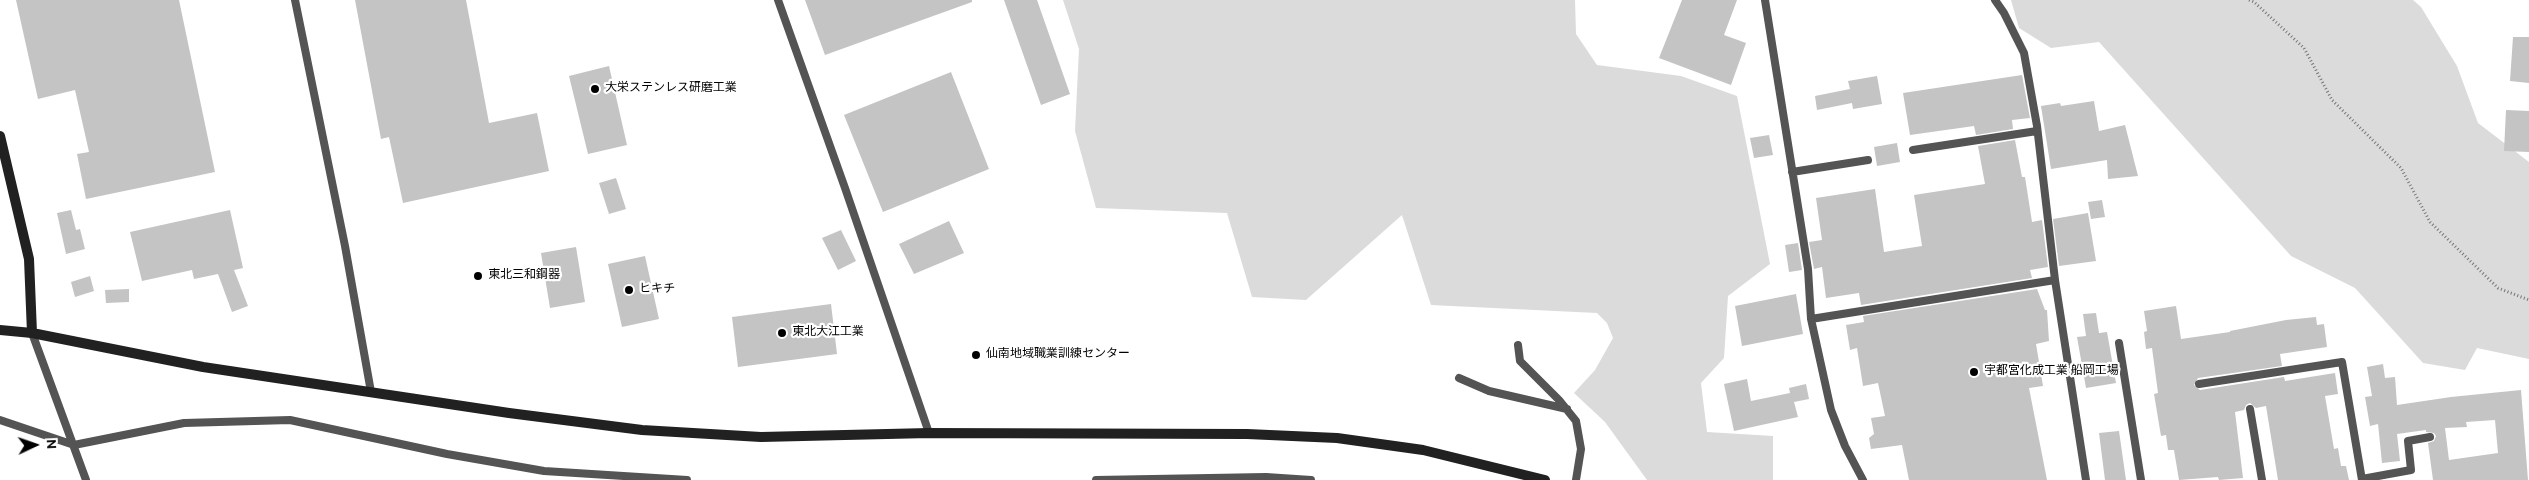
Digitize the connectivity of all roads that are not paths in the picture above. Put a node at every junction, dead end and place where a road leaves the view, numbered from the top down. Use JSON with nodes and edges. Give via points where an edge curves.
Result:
{"nodes":[{"id":1,"x":295,"y":0,"type":"edge"},
{"id":2,"x":778,"y":0,"type":"edge"},
{"id":3,"x":1765,"y":0,"type":"edge"},
{"id":4,"x":1995,"y":0,"type":"edge"},
{"id":5,"x":2038,"y":131,"type":"junction"},
{"id":6,"x":0,"y":136,"type":"edge"},
{"id":7,"x":1913,"y":150,"type":"dead end"},
{"id":8,"x":1868,"y":160,"type":"dead end"},
{"id":9,"x":1792,"y":172,"type":"junction"},
{"id":10,"x":2055,"y":280,"type":"junction"},
{"id":11,"x":1810,"y":319,"type":"junction"},
{"id":12,"x":0,"y":330,"type":"edge"},
{"id":13,"x":32,"y":333,"type":"junction"},
{"id":14,"x":2119,"y":343,"type":"dead end"},
{"id":15,"x":1518,"y":345,"type":"dead end"},
{"id":16,"x":1459,"y":378,"type":"dead end"},
{"id":17,"x":2199,"y":384,"type":"dead end"},
{"id":18,"x":371,"y":392,"type":"junction"},
{"id":19,"x":1566,"y":409,"type":"junction"},
{"id":20,"x":2250,"y":409,"type":"dead end"},
{"id":21,"x":0,"y":420,"type":"edge"},
{"id":22,"x":929,"y":433,"type":"junction"},
{"id":23,"x":2430,"y":437,"type":"dead end"},
{"id":24,"x":74,"y":445,"type":"junction"},
{"id":25,"x":2362,"y":479,"type":"edge"},
{"id":26,"x":86,"y":480,"type":"edge"},
{"id":27,"x":687,"y":480,"type":"edge"},
{"id":28,"x":1096,"y":480,"type":"edge"},
{"id":29,"x":1311,"y":480,"type":"edge"},
{"id":30,"x":1545,"y":480,"type":"edge"},
{"id":31,"x":1576,"y":480,"type":"edge"},
{"id":32,"x":1863,"y":480,"type":"edge"},
{"id":33,"x":2086,"y":480,"type":"edge"},
{"id":34,"x":2141,"y":480,"type":"edge"},
{"id":35,"x":2262,"y":480,"type":"edge"}],
"edges":[{"from":1,"to":18,"type":"lane"},
{"from":2,"to":22,"type":"lane"},
{"from":3,"to":9,"type":"lane"},
{"from":4,"to":5,"type":"lane","via":[[2024,53]]},
{"from":5,"to":7,"type":"lane"},
{"from":5,"to":10,"type":"lane"},
{"from":6,"to":13,"type":"street","via":[[29,259]]},
{"from":8,"to":9,"type":"lane"},
{"from":9,"to":11,"type":"lane","via":[[1808,269]]},
{"from":10,"to":11,"type":"lane"},
{"from":10,"to":33,"type":"lane"},
{"from":11,"to":32,"type":"lane","via":[[1831,410]]},
{"from":12,"to":13,"type":"street"},
{"from":13,"to":18,"type":"street","via":[[203,367]]},
{"from":13,"to":24,"type":"lane"},
{"from":14,"to":34,"type":"lane"},
{"from":15,"to":19,"type":"lane","via":[[1520,361]]},
{"from":16,"to":19,"type":"lane","via":[[1489,391]]},
{"from":17,"to":25,"type":"lane","via":[[2342,362]]},
{"from":18,"to":22,"type":"street","via":[[642,430],[761,437]]},
{"from":19,"to":31,"type":"lane","via":[[1576,421],[1581,449]]},
{"from":20,"to":35,"type":"lane"},
{"from":21,"to":24,"type":"lane"},
{"from":22,"to":30,"type":"street","via":[[1247,434],[1337,438],[1423,450]]},
{"from":23,"to":25,"type":"lane","via":[[2408,441],[2410,470]]},
{"from":24,"to":26,"type":"lane"},
{"from":24,"to":27,"type":"lane","via":[[184,423],[290,420],[544,471]]},
{"from":28,"to":29,"type":"lane","via":[[1266,477]]}]}
